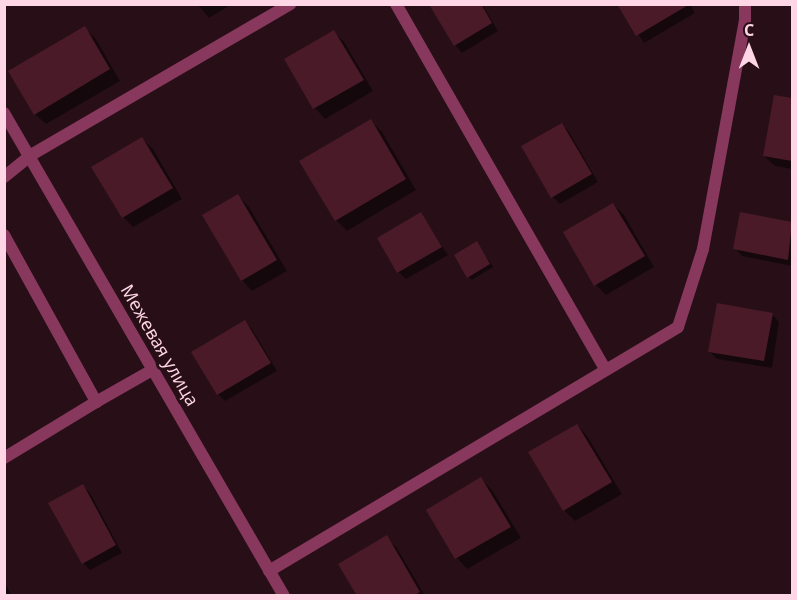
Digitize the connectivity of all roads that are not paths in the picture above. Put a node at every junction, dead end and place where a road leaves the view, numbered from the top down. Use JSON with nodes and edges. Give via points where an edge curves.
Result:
{"nodes":[{"id":1,"x":290,"y":4,"type":"edge"},
{"id":2,"x":396,"y":4,"type":"edge"},
{"id":3,"x":745,"y":4,"type":"edge"},
{"id":4,"x":4,"y":113,"type":"edge"},
{"id":5,"x":31,"y":155,"type":"junction"},
{"id":6,"x":4,"y":177,"type":"edge"},
{"id":7,"x":4,"y":234,"type":"edge"},
{"id":8,"x":154,"y":369,"type":"junction"},
{"id":9,"x":605,"y":369,"type":"junction"},
{"id":10,"x":96,"y":402,"type":"junction"},
{"id":11,"x":4,"y":458,"type":"edge"},
{"id":12,"x":269,"y":571,"type":"junction"},
{"id":13,"x":284,"y":596,"type":"edge"}],
"edges":[{"from":1,"to":5,"type":"street"},
{"from":2,"to":9,"type":"street"},
{"from":3,"to":9,"type":"street","via":[[703,249],[678,327]]},
{"from":4,"to":5,"type":"street","name":"Межевая улица"},
{"from":5,"to":6,"type":"street"},
{"from":5,"to":8,"type":"street","name":"Межевая улица"},
{"from":7,"to":10,"type":"street"},
{"from":8,"to":10,"type":"street"},
{"from":8,"to":12,"type":"street","name":"Межевая улица"},
{"from":9,"to":12,"type":"street"},
{"from":10,"to":11,"type":"street"},
{"from":12,"to":13,"type":"street","name":"Межевая улица"}]}
